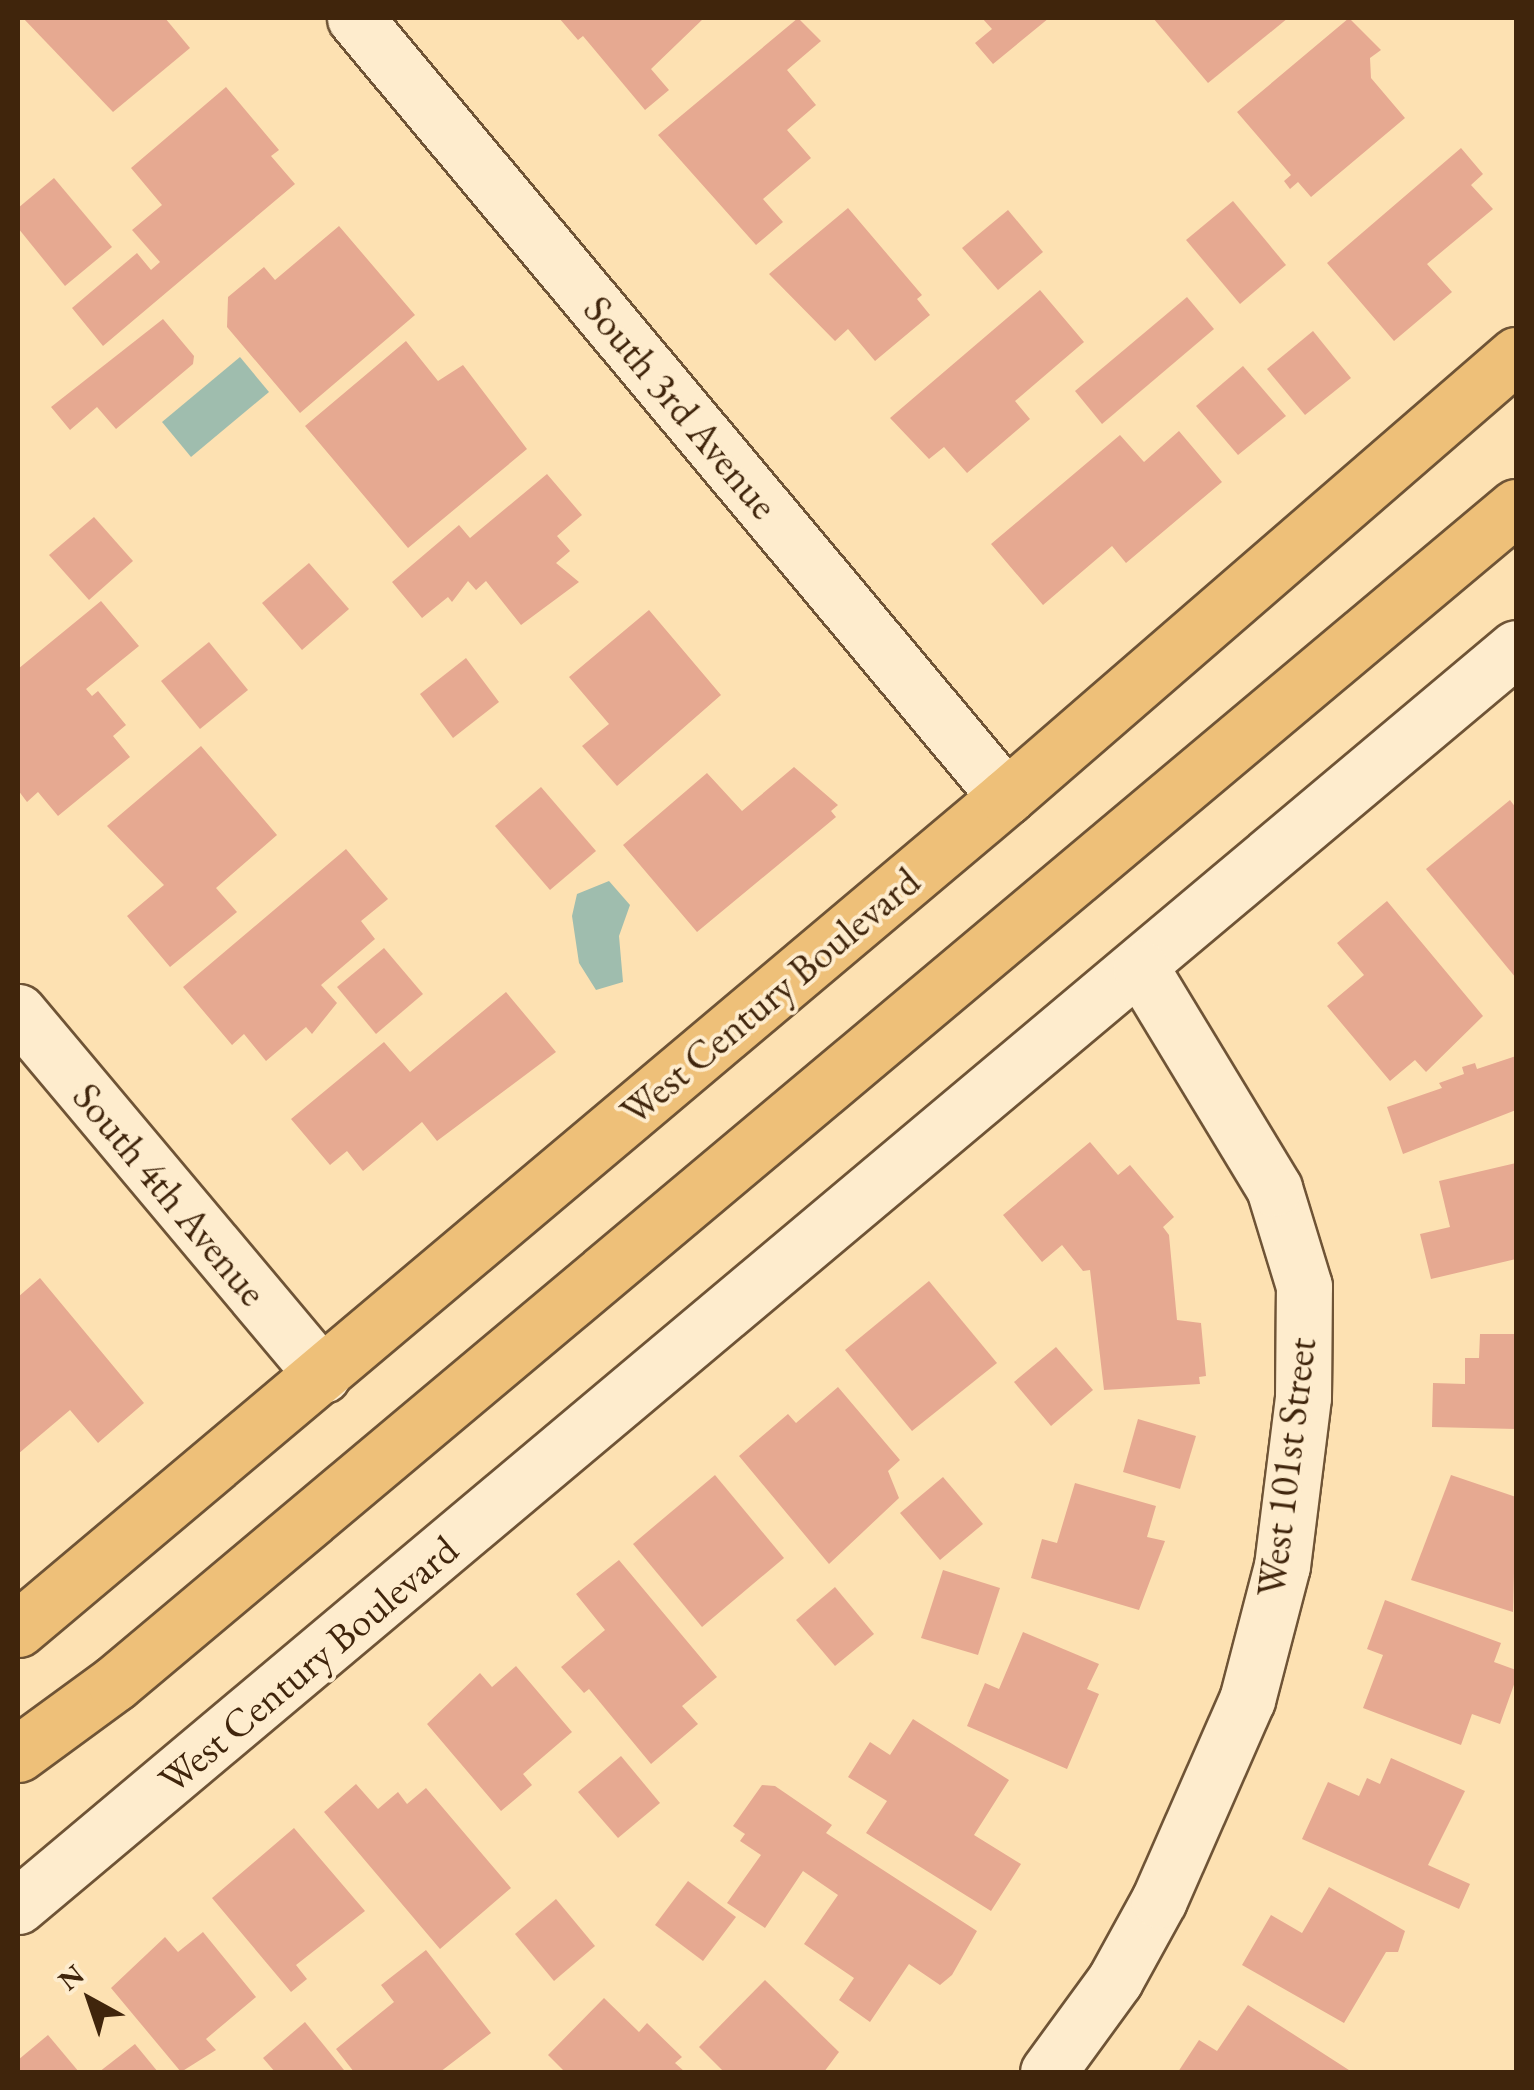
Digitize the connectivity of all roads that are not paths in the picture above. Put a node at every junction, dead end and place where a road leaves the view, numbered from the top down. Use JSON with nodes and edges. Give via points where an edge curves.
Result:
{"nodes":[{"id":1,"x":355,"y":18,"type":"edge"},
{"id":2,"x":1516,"y":355,"type":"edge"},
{"id":3,"x":1516,"y":507,"type":"edge"},
{"id":4,"x":1516,"y":648,"type":"edge"},
{"id":5,"x":1006,"y":796,"type":"junction"},
{"id":6,"x":1142,"y":968,"type":"junction"},
{"id":7,"x":18,"y":1012,"type":"edge"},
{"id":8,"x":323,"y":1375,"type":"junction"},
{"id":9,"x":18,"y":1629,"type":"edge"},
{"id":10,"x":18,"y":1754,"type":"edge"},
{"id":11,"x":18,"y":1906,"type":"edge"},
{"id":12,"x":1048,"y":2072,"type":"edge"}],
"edges":[{"from":1,"to":5,"type":"street","name":"South 3rd Avenue"},
{"from":2,"to":5,"type":"main road","name":"West Century Boulevard"},
{"from":3,"to":10,"type":"main road","via":[[114,1683]]},
{"from":4,"to":6,"type":"street","name":"West Century Boulevard"},
{"from":5,"to":8,"type":"main road","name":"West Century Boulevard"},
{"from":6,"to":11,"type":"street","name":"West Century Boulevard"},
{"from":6,"to":12,"type":"street","name":"West 101st Street","via":[[1274,1188],[1304,1286],[1303,1397],[1282,1566],[1247,1700],[1158,1900],[1115,1980]]},
{"from":7,"to":8,"type":"street","name":"South 4th Avenue"},
{"from":8,"to":9,"type":"main road","name":"West Century Boulevard"}]}
